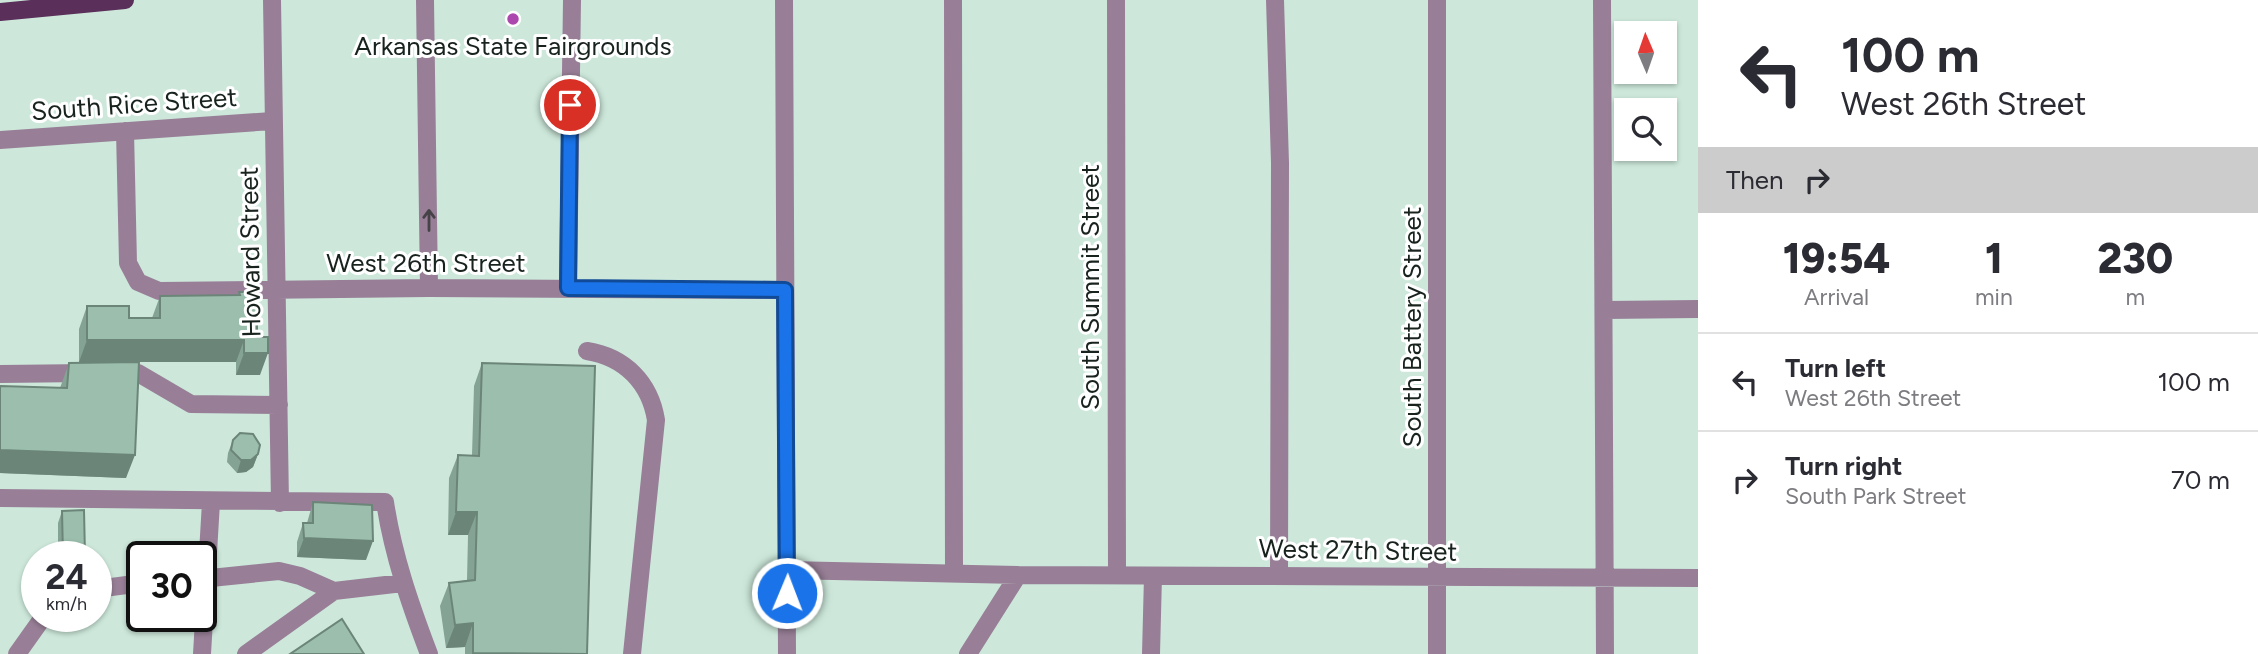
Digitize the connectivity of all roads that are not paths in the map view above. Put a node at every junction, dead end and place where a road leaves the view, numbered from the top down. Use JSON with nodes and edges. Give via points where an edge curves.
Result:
{"nodes":[{"id":1,"x":125,"y":0,"type":"edge"},
{"id":2,"x":272,"y":0,"type":"edge"},
{"id":3,"x":425,"y":0,"type":"edge"},
{"id":4,"x":572,"y":0,"type":"edge"},
{"id":5,"x":784,"y":0,"type":"edge"},
{"id":6,"x":953,"y":0,"type":"edge"},
{"id":7,"x":1116,"y":0,"type":"edge"},
{"id":8,"x":1275,"y":0,"type":"edge"},
{"id":9,"x":1437,"y":0,"type":"edge"},
{"id":10,"x":1602,"y":0,"type":"edge"},
{"id":11,"x":77,"y":3,"type":"edge"},
{"id":12,"x":0,"y":12,"type":"edge"},
{"id":13,"x":272,"y":121,"type":"junction"},
{"id":14,"x":125,"y":131,"type":"junction"},
{"id":15,"x":0,"y":140,"type":"edge"},
{"id":16,"x":429,"y":288,"type":"junction"},
{"id":17,"x":568,"y":288,"type":"junction"},
{"id":18,"x":785,"y":290,"type":"junction"},
{"id":19,"x":278,"y":291,"type":"junction"},
{"id":20,"x":1698,"y":309,"type":"edge"},
{"id":21,"x":1605,"y":310,"type":"junction"},
{"id":22,"x":587,"y":351,"type":"dead end"},
{"id":23,"x":0,"y":374,"type":"edge"},
{"id":24,"x":279,"y":405,"type":"junction"},
{"id":25,"x":0,"y":498,"type":"edge"},
{"id":26,"x":211,"y":502,"type":"junction"},
{"id":27,"x":280,"y":503,"type":"junction"},
{"id":28,"x":207,"y":541,"type":"edge"},
{"id":29,"x":787,"y":570,"type":"junction"},
{"id":30,"x":954,"y":573,"type":"junction"},
{"id":31,"x":1117,"y":573,"type":"junction"},
{"id":32,"x":1018,"y":575,"type":"junction"},
{"id":33,"x":1153,"y":576,"type":"junction"},
{"id":34,"x":1279,"y":576,"type":"junction"},
{"id":35,"x":217,"y":577,"type":"edge"},
{"id":36,"x":1439,"y":578,"type":"junction"},
{"id":37,"x":1604,"y":578,"type":"junction"},
{"id":38,"x":1698,"y":578,"type":"edge"},
{"id":39,"x":403,"y":583,"type":"junction"},
{"id":40,"x":334,"y":591,"type":"junction"},
{"id":41,"x":33,"y":632,"type":"edge"},
{"id":42,"x":203,"y":632,"type":"edge"},
{"id":43,"x":17,"y":654,"type":"edge"},
{"id":44,"x":202,"y":654,"type":"edge"},
{"id":45,"x":246,"y":654,"type":"edge"},
{"id":46,"x":429,"y":654,"type":"edge"},
{"id":47,"x":632,"y":654,"type":"edge"},
{"id":48,"x":787,"y":654,"type":"edge"},
{"id":49,"x":968,"y":654,"type":"edge"},
{"id":50,"x":1151,"y":654,"type":"edge"},
{"id":51,"x":1437,"y":654,"type":"edge"},
{"id":52,"x":1605,"y":654,"type":"edge"}],
"edges":[{"from":1,"to":11,"type":"main road"},
{"from":2,"to":13,"type":"street","name":"Howard Street"},
{"from":16,"to":3,"type":"street","one_way":true},
{"from":4,"to":17,"type":"street"},
{"from":5,"to":18,"type":"street"},
{"from":6,"to":30,"type":"street"},
{"from":7,"to":31,"type":"street","name":"South Summit Street"},
{"from":8,"to":34,"type":"street","via":[[1280,163]]},
{"from":9,"to":36,"type":"street","name":"South Battery Street"},
{"from":10,"to":21,"type":"street"},
{"from":11,"to":12,"type":"main road"},
{"from":13,"to":14,"type":"street","name":"South Rice Street"},
{"from":13,"to":19,"type":"street","name":"Howard Street"},
{"from":14,"to":15,"type":"street","name":"South Rice Street"},
{"from":14,"to":19,"type":"street","name":"West 26th Street","via":[[128,263],[138,282],[159,292]]},
{"from":16,"to":17,"type":"street","name":"West 26th Street"},
{"from":16,"to":19,"type":"street","name":"West 26th Street"},
{"from":17,"to":18,"type":"street","name":"West 26th Street"},
{"from":18,"to":29,"type":"street"},
{"from":19,"to":24,"type":"street","name":"Howard Street"},
{"from":20,"to":21,"type":"street"},
{"from":21,"to":37,"type":"street"},
{"from":22,"to":47,"type":"street","via":[[610,357],[635,374],[650,394],[656,420]]},
{"from":23,"to":24,"type":"street","via":[[138,373],[191,404]]},
{"from":24,"to":27,"type":"street","name":"Howard Street"},
{"from":25,"to":26,"type":"street"},
{"from":26,"to":27,"type":"street"},
{"from":26,"to":28,"type":"street"},
{"from":27,"to":39,"type":"street","via":[[385,502]]},
{"from":29,"to":30,"type":"street","name":"West 27th Street"},
{"from":29,"to":48,"type":"street"},
{"from":30,"to":32,"type":"street","name":"West 27th Street"},
{"from":31,"to":32,"type":"street","name":"West 27th Street"},
{"from":31,"to":33,"type":"street","name":"West 27th Street"},
{"from":32,"to":49,"type":"street"},
{"from":33,"to":34,"type":"street","name":"West 27th Street"},
{"from":33,"to":50,"type":"street"},
{"from":34,"to":36,"type":"street","name":"West 27th Street"},
{"from":35,"to":40,"type":"street","via":[[279,571]]},
{"from":36,"to":37,"type":"street","name":"West 27th Street"},
{"from":36,"to":51,"type":"street","name":"South Battery Street"},
{"from":37,"to":38,"type":"street","name":"West 27th Street"},
{"from":37,"to":52,"type":"street"},
{"from":39,"to":40,"type":"street"},
{"from":39,"to":46,"type":"street"},
{"from":40,"to":45,"type":"street"},
{"from":41,"to":43,"type":"street"},
{"from":42,"to":44,"type":"street"}]}
